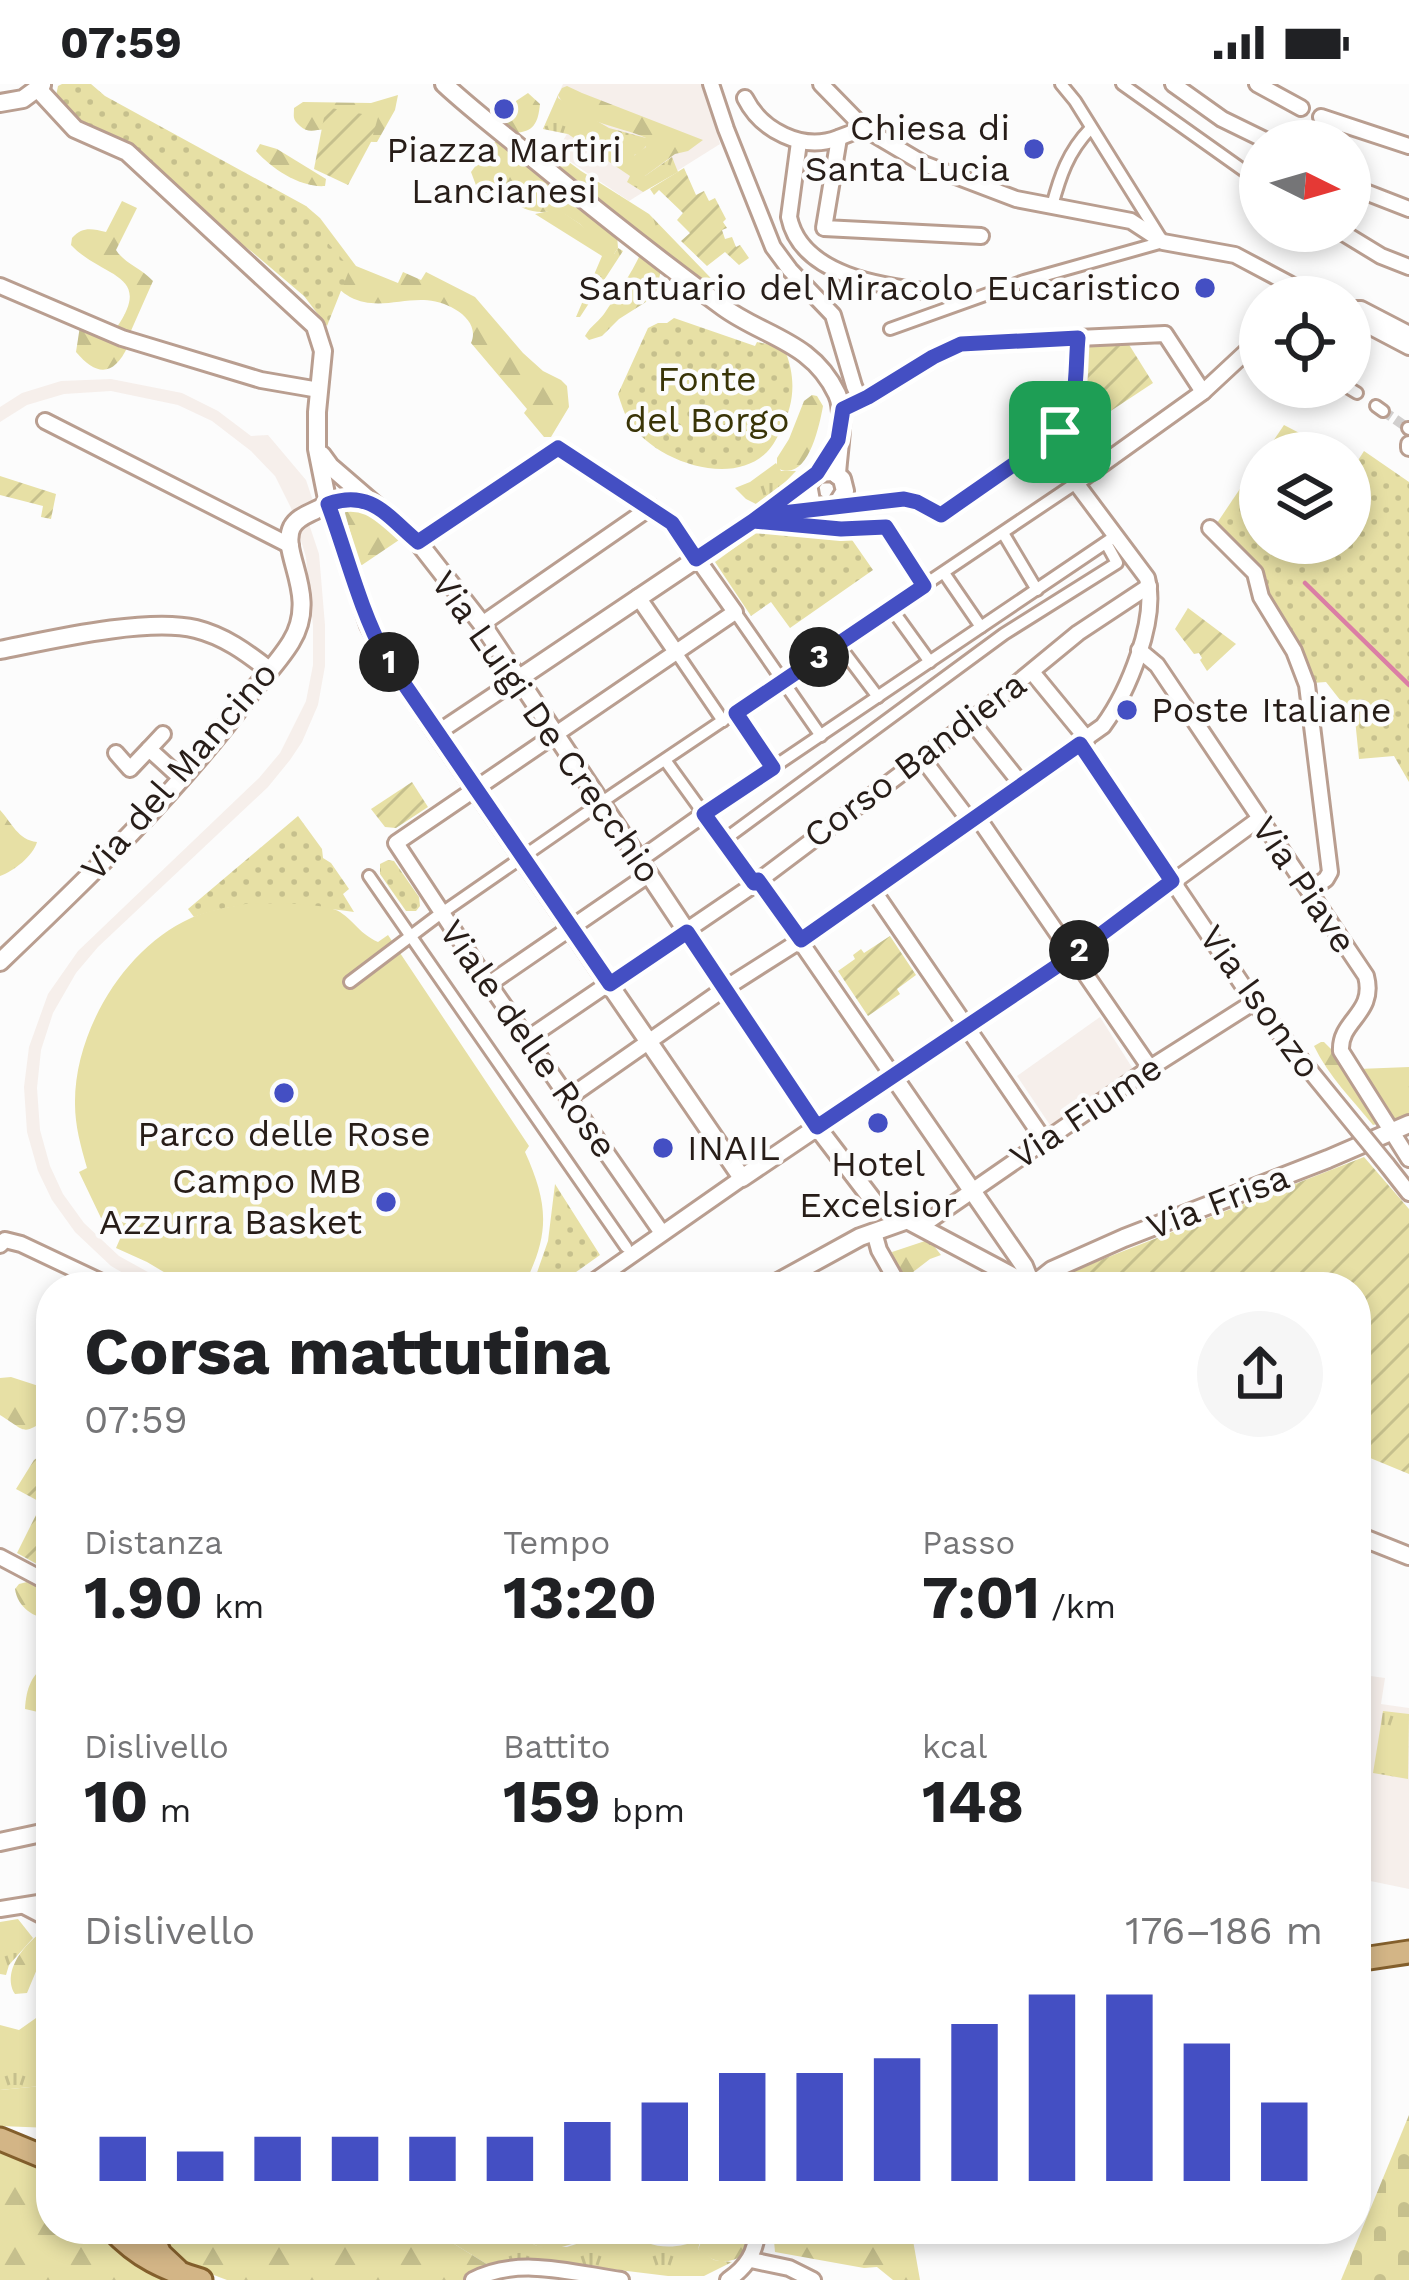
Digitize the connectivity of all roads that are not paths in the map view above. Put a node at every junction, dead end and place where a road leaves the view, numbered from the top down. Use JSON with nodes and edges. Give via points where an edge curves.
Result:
{"nodes":[{"id":1,"x":444,"y":84,"type":"edge"},
{"id":2,"x":711,"y":84,"type":"edge"},
{"id":3,"x":820,"y":84,"type":"edge"},
{"id":4,"x":1061,"y":84,"type":"edge"},
{"id":5,"x":1122,"y":84,"type":"edge"},
{"id":6,"x":1173,"y":84,"type":"edge"},
{"id":7,"x":1257,"y":84,"type":"edge"},
{"id":8,"x":40,"y":87,"type":"edge"},
{"id":9,"x":745,"y":96,"type":"edge"},
{"id":10,"x":0,"y":103,"type":"edge"},
{"id":11,"x":1301,"y":109,"type":"dead end"},
{"id":12,"x":719,"y":110,"type":"junction"},
{"id":13,"x":1322,"y":117,"type":"dead end"},
{"id":14,"x":1239,"y":127,"type":"edge"},
{"id":15,"x":865,"y":129,"type":"junction"},
{"id":16,"x":1090,"y":129,"type":"junction"},
{"id":17,"x":838,"y":138,"type":"junction"},
{"id":18,"x":799,"y":142,"type":"junction"},
{"id":19,"x":1409,"y":146,"type":"edge"},
{"id":20,"x":1239,"y":168,"type":"edge"},
{"id":21,"x":1371,"y":194,"type":"edge"},
{"id":22,"x":1052,"y":206,"type":"junction"},
{"id":23,"x":1409,"y":209,"type":"edge"},
{"id":24,"x":981,"y":236,"type":"dead end"},
{"id":25,"x":1163,"y":242,"type":"junction"},
{"id":26,"x":822,"y":244,"type":"junction"},
{"id":27,"x":1371,"y":250,"type":"edge"},
{"id":28,"x":1409,"y":267,"type":"edge"},
{"id":29,"x":1271,"y":276,"type":"edge"},
{"id":30,"x":0,"y":286,"type":"edge"},
{"id":31,"x":933,"y":292,"type":"dead end"},
{"id":32,"x":1371,"y":314,"type":"edge"},
{"id":33,"x":1371,"y":324,"type":"edge"},
{"id":34,"x":890,"y":329,"type":"dead end"},
{"id":35,"x":1409,"y":334,"type":"edge"},
{"id":36,"x":1078,"y":338,"type":"junction"},
{"id":37,"x":1409,"y":346,"type":"edge"},
{"id":38,"x":1239,"y":359,"type":"edge"},
{"id":39,"x":319,"y":390,"type":"junction"},
{"id":40,"x":1203,"y":392,"type":"junction"},
{"id":41,"x":868,"y":397,"type":"junction"},
{"id":42,"x":843,"y":409,"type":"junction"},
{"id":43,"x":45,"y":422,"type":"dead end"},
{"id":44,"x":838,"y":440,"type":"junction"},
{"id":45,"x":317,"y":449,"type":"junction"},
{"id":46,"x":837,"y":475,"type":"junction"},
{"id":47,"x":813,"y":476,"type":"junction"},
{"id":48,"x":1076,"y":484,"type":"junction"},
{"id":49,"x":368,"y":500,"type":"junction"},
{"id":50,"x":328,"y":504,"type":"junction"},
{"id":51,"x":651,"y":507,"type":"junction"},
{"id":52,"x":827,"y":507,"type":"junction"},
{"id":53,"x":753,"y":521,"type":"junction"},
{"id":54,"x":1210,"y":528,"type":"dead end"},
{"id":55,"x":1003,"y":533,"type":"junction"},
{"id":56,"x":1110,"y":540,"type":"junction"},
{"id":57,"x":418,"y":542,"type":"junction"},
{"id":58,"x":291,"y":546,"type":"junction"},
{"id":59,"x":696,"y":559,"type":"junction"},
{"id":60,"x":944,"y":573,"type":"junction"},
{"id":61,"x":924,"y":586,"type":"junction"},
{"id":62,"x":1149,"y":586,"type":"junction"},
{"id":63,"x":1037,"y":590,"type":"junction"},
{"id":64,"x":638,"y":597,"type":"junction"},
{"id":65,"x":1123,"y":602,"type":"junction"},
{"id":66,"x":891,"y":608,"type":"junction"},
{"id":67,"x":735,"y":612,"type":"junction"},
{"id":68,"x":482,"y":624,"type":"junction"},
{"id":69,"x":1145,"y":624,"type":"junction"},
{"id":70,"x":981,"y":627,"type":"junction"},
{"id":71,"x":838,"y":644,"type":"junction"},
{"id":72,"x":0,"y":650,"type":"edge"},
{"id":73,"x":1139,"y":650,"type":"junction"},
{"id":74,"x":676,"y":652,"type":"junction"},
{"id":75,"x":930,"y":662,"type":"junction"},
{"id":76,"x":269,"y":670,"type":"junction"},
{"id":77,"x":1032,"y":672,"type":"junction"},
{"id":78,"x":518,"y":679,"type":"junction"},
{"id":79,"x":784,"y":680,"type":"junction"},
{"id":80,"x":878,"y":697,"type":"junction"},
{"id":81,"x":736,"y":713,"type":"junction"},
{"id":82,"x":723,"y":721,"type":"junction"},
{"id":83,"x":971,"y":721,"type":"junction"},
{"id":84,"x":437,"y":733,"type":"junction"},
{"id":85,"x":163,"y":734,"type":"dead end"},
{"id":86,"x":555,"y":734,"type":"junction"},
{"id":87,"x":821,"y":736,"type":"junction"},
{"id":88,"x":1084,"y":742,"type":"junction"},
{"id":89,"x":149,"y":749,"type":"junction"},
{"id":90,"x":116,"y":753,"type":"dead end"},
{"id":91,"x":922,"y":758,"type":"junction"},
{"id":92,"x":665,"y":760,"type":"junction"},
{"id":93,"x":773,"y":768,"type":"junction"},
{"id":94,"x":182,"y":778,"type":"junction"},
{"id":95,"x":1022,"y":785,"type":"junction"},
{"id":96,"x":476,"y":788,"type":"junction"},
{"id":97,"x":601,"y":803,"type":"junction"},
{"id":98,"x":704,"y":814,"type":"junction"},
{"id":99,"x":973,"y":817,"type":"junction"},
{"id":100,"x":1259,"y":819,"type":"junction"},
{"id":101,"x":724,"y":840,"type":"junction"},
{"id":102,"x":524,"y":857,"type":"junction"},
{"id":103,"x":644,"y":867,"type":"junction"},
{"id":104,"x":369,"y":876,"type":"dead end"},
{"id":105,"x":756,"y":881,"type":"junction"},
{"id":106,"x":1172,"y":881,"type":"junction"},
{"id":107,"x":873,"y":890,"type":"junction"},
{"id":108,"x":1309,"y":891,"type":"junction"},
{"id":109,"x":441,"y":914,"type":"junction"},
{"id":110,"x":572,"y":927,"type":"junction"},
{"id":111,"x":687,"y":932,"type":"junction"},
{"id":112,"x":410,"y":936,"type":"junction"},
{"id":113,"x":801,"y":940,"type":"junction"},
{"id":114,"x":1072,"y":956,"type":"junction"},
{"id":115,"x":0,"y":962,"type":"edge"},
{"id":116,"x":350,"y":982,"type":"dead end"},
{"id":117,"x":489,"y":984,"type":"junction"},
{"id":118,"x":610,"y":984,"type":"junction"},
{"id":119,"x":724,"y":989,"type":"junction"},
{"id":120,"x":1254,"y":1002,"type":"junction"},
{"id":121,"x":967,"y":1027,"type":"junction"},
{"id":122,"x":527,"y":1039,"type":"junction"},
{"id":123,"x":650,"y":1043,"type":"junction"},
{"id":124,"x":1150,"y":1068,"type":"junction"},
{"id":125,"x":893,"y":1076,"type":"junction"},
{"id":126,"x":568,"y":1098,"type":"junction"},
{"id":127,"x":1409,"y":1124,"type":"edge"},
{"id":128,"x":817,"y":1127,"type":"junction"},
{"id":129,"x":1390,"y":1131,"type":"junction"},
{"id":130,"x":1044,"y":1140,"type":"junction"},
{"id":131,"x":1409,"y":1159,"type":"edge"},
{"id":132,"x":742,"y":1178,"type":"junction"},
{"id":133,"x":972,"y":1190,"type":"junction"},
{"id":134,"x":1409,"y":1193,"type":"edge"},
{"id":135,"x":875,"y":1203,"type":"junction"},
{"id":136,"x":913,"y":1224,"type":"junction"},
{"id":137,"x":662,"y":1233,"type":"junction"},
{"id":138,"x":867,"y":1234,"type":"junction"},
{"id":139,"x":0,"y":1245,"type":"edge"},
{"id":140,"x":626,"y":1247,"type":"dead end"},
{"id":141,"x":80,"y":1272,"type":"edge"},
{"id":142,"x":607,"y":1272,"type":"edge"},
{"id":143,"x":797,"y":1272,"type":"edge"},
{"id":144,"x":891,"y":1272,"type":"edge"},
{"id":145,"x":1004,"y":1272,"type":"edge"},
{"id":146,"x":1026,"y":1272,"type":"edge"},
{"id":147,"x":1048,"y":1272,"type":"edge"},
{"id":148,"x":1371,"y":1540,"type":"edge"},
{"id":149,"x":1409,"y":1556,"type":"edge"},
{"id":150,"x":0,"y":1557,"type":"edge"},
{"id":151,"x":36,"y":1576,"type":"edge"},
{"id":152,"x":36,"y":1835,"type":"edge"},
{"id":153,"x":0,"y":1843,"type":"edge"},
{"id":154,"x":36,"y":1904,"type":"edge"},
{"id":155,"x":22,"y":1906,"type":"junction"},
{"id":156,"x":0,"y":1909,"type":"edge"},
{"id":157,"x":36,"y":1912,"type":"edge"},
{"id":158,"x":1409,"y":1952,"type":"edge"},
{"id":159,"x":1371,"y":1958,"type":"edge"},
{"id":160,"x":0,"y":2138,"type":"edge"},
{"id":161,"x":36,"y":2139,"type":"edge"},
{"id":162,"x":36,"y":2154,"type":"edge"},
{"id":163,"x":126,"y":2244,"type":"edge"},
{"id":164,"x":156,"y":2244,"type":"edge"},
{"id":165,"x":756,"y":2244,"type":"edge"},
{"id":166,"x":751,"y":2260,"type":"junction"},
{"id":167,"x":531,"y":2268,"type":"junction"},
{"id":168,"x":192,"y":2277,"type":"edge"},
{"id":169,"x":473,"y":2280,"type":"edge"},
{"id":170,"x":513,"y":2280,"type":"edge"},
{"id":171,"x":621,"y":2280,"type":"edge"},
{"id":172,"x":728,"y":2280,"type":"edge"},
{"id":173,"x":812,"y":2280,"type":"edge"}],
"edges":[{"from":1,"to":42,"type":"street","via":[[726,309],[816,364]]},
{"from":2,"to":12,"type":"street"},
{"from":3,"to":15,"type":"street"},
{"from":4,"to":16,"type":"street"},
{"from":5,"to":20,"type":"street"},
{"from":6,"to":14,"type":"street"},
{"from":7,"to":11,"type":"street"},
{"from":8,"to":10,"type":"street"},
{"from":8,"to":39,"type":"street","via":[[75,129],[127,152],[315,326],[323,351]]},
{"from":9,"to":12,"type":"street"},
{"from":9,"to":18,"type":"street"},
{"from":12,"to":41,"type":"street","via":[[773,247],[833,314],[854,386]]},
{"from":13,"to":19,"type":"street"},
{"from":15,"to":17,"type":"street"},
{"from":15,"to":22,"type":"street","via":[[938,170]]},
{"from":16,"to":22,"type":"street","via":[[1062,170]]},
{"from":16,"to":25,"type":"street"},
{"from":17,"to":18,"type":"street"},
{"from":17,"to":26,"type":"street"},
{"from":18,"to":26,"type":"street","via":[[789,217],[796,236]]},
{"from":21,"to":23,"type":"street"},
{"from":22,"to":25,"type":"street","via":[[1131,221]]},
{"from":24,"to":26,"type":"street"},
{"from":25,"to":29,"type":"street","via":[[1234,256]]},
{"from":25,"to":34,"type":"street"},
{"from":26,"to":31,"type":"street","via":[[836,269],[884,287]]},
{"from":27,"to":28,"type":"street"},
{"from":30,"to":39,"type":"street","via":[[122,338]]},
{"from":32,"to":35,"type":"street"},
{"from":33,"to":37,"type":"street"},
{"from":36,"to":40,"type":"street","via":[[1165,334]]},
{"from":36,"to":41,"type":"street","via":[[961,344]]},
{"from":36,"to":52,"type":"street","via":[[1072,410],[1058,436],[941,515],[904,499]]},
{"from":38,"to":40,"type":"street"},
{"from":39,"to":45,"type":"street"},
{"from":40,"to":48,"type":"street"},
{"from":41,"to":42,"type":"street"},
{"from":42,"to":44,"type":"street"},
{"from":43,"to":58,"type":"street"},
{"from":44,"to":46,"type":"street"},
{"from":44,"to":47,"type":"street"},
{"from":45,"to":49,"type":"street","name":"Via Luigi De Crecchio"},
{"from":45,"to":50,"type":"street"},
{"from":46,"to":47,"type":"street"},
{"from":46,"to":52,"type":"street","via":[[845,491]]},
{"from":47,"to":52,"type":"street","via":[[808,496]]},
{"from":47,"to":53,"type":"street"},
{"from":48,"to":55,"type":"street"},
{"from":48,"to":56,"type":"street"},
{"from":49,"to":50,"type":"street"},
{"from":49,"to":57,"type":"street","name":"Via Luigi De Crecchio"},
{"from":50,"to":58,"type":"street","via":[[296,522]]},
{"from":50,"to":84,"type":"street","via":[[369,625]]},
{"from":51,"to":57,"type":"street","via":[[558,448]]},
{"from":51,"to":59,"type":"street"},
{"from":51,"to":68,"type":"street"},
{"from":52,"to":53,"type":"street"},
{"from":53,"to":59,"type":"street"},
{"from":53,"to":61,"type":"street","via":[[886,527]]},
{"from":54,"to":108,"type":"street","via":[[1256,573],[1307,685],[1330,872]]},
{"from":55,"to":60,"type":"street"},
{"from":55,"to":63,"type":"street"},
{"from":56,"to":62,"type":"street"},
{"from":56,"to":63,"type":"street"},
{"from":56,"to":101,"type":"street","via":[[1117,563],[1004,634]]},
{"from":57,"to":68,"type":"street","name":"Via Luigi De Crecchio"},
{"from":58,"to":76,"type":"street","name":"Via del Mancino","via":[[302,590],[299,624]]},
{"from":59,"to":64,"type":"street"},
{"from":59,"to":67,"type":"street"},
{"from":60,"to":61,"type":"street"},
{"from":60,"to":70,"type":"street"},
{"from":61,"to":66,"type":"street"},
{"from":62,"to":65,"type":"street","name":"Corso Bandiera"},
{"from":62,"to":69,"type":"street"},
{"from":63,"to":70,"type":"street"},
{"from":64,"to":74,"type":"street"},
{"from":64,"to":78,"type":"street"},
{"from":65,"to":69,"type":"street"},
{"from":65,"to":77,"type":"street","name":"Corso Bandiera"},
{"from":66,"to":71,"type":"street"},
{"from":66,"to":75,"type":"street"},
{"from":67,"to":74,"type":"street"},
{"from":67,"to":79,"type":"street"},
{"from":68,"to":78,"type":"street","name":"Via Luigi De Crecchio"},
{"from":69,"to":73,"type":"street"},
{"from":70,"to":75,"type":"street"},
{"from":71,"to":79,"type":"street"},
{"from":71,"to":80,"type":"street"},
{"from":72,"to":76,"type":"street","via":[[153,626],[193,628],[233,643]]},
{"from":73,"to":88,"type":"street","via":[[1116,708]]},
{"from":73,"to":100,"type":"street","name":"Via Piave"},
{"from":74,"to":82,"type":"street"},
{"from":74,"to":86,"type":"street"},
{"from":75,"to":80,"type":"street"},
{"from":76,"to":94,"type":"street","name":"Via del Mancino"},
{"from":77,"to":83,"type":"street","name":"Corso Bandiera"},
{"from":77,"to":88,"type":"street","name":"Via Isonzo"},
{"from":78,"to":84,"type":"street"},
{"from":78,"to":86,"type":"street","name":"Via Luigi De Crecchio"},
{"from":79,"to":81,"type":"street"},
{"from":79,"to":87,"type":"street"},
{"from":80,"to":87,"type":"street"},
{"from":81,"to":82,"type":"street"},
{"from":81,"to":93,"type":"street"},
{"from":82,"to":92,"type":"street"},
{"from":83,"to":91,"type":"street","name":"Corso Bandiera"},
{"from":83,"to":95,"type":"street"},
{"from":84,"to":96,"type":"street"},
{"from":85,"to":89,"type":"street"},
{"from":86,"to":96,"type":"street"},
{"from":86,"to":97,"type":"street","name":"Via Luigi De Crecchio"},
{"from":87,"to":93,"type":"street"},
{"from":88,"to":95,"type":"street"},
{"from":88,"to":106,"type":"street","name":"Via Isonzo"},
{"from":89,"to":90,"type":"street","via":[[130,769]]},
{"from":89,"to":94,"type":"street"},
{"from":91,"to":99,"type":"street"},
{"from":91,"to":105,"type":"street","name":"Corso Bandiera"},
{"from":92,"to":97,"type":"street"},
{"from":92,"to":98,"type":"street"},
{"from":93,"to":98,"type":"street"},
{"from":94,"to":115,"type":"street","name":"Via del Mancino"},
{"from":95,"to":99,"type":"street"},
{"from":96,"to":102,"type":"street"},
{"from":96,"to":109,"type":"street","name":"Viale delle Rose","via":[[396,843]]},
{"from":97,"to":102,"type":"street"},
{"from":97,"to":103,"type":"street","name":"Via Luigi De Crecchio"},
{"from":98,"to":101,"type":"street"},
{"from":98,"to":103,"type":"street"},
{"from":99,"to":107,"type":"street"},
{"from":99,"to":114,"type":"street"},
{"from":100,"to":106,"type":"street"},
{"from":100,"to":108,"type":"street","name":"Via Piave"},
{"from":101,"to":105,"type":"street"},
{"from":102,"to":109,"type":"street"},
{"from":102,"to":110,"type":"street"},
{"from":103,"to":110,"type":"street"},
{"from":103,"to":111,"type":"street","name":"Via Luigi De Crecchio"},
{"from":104,"to":112,"type":"street"},
{"from":105,"to":111,"type":"street","name":"Corso Bandiera"},
{"from":105,"to":113,"type":"street"},
{"from":106,"to":114,"type":"street"},
{"from":106,"to":120,"type":"street","name":"Via Isonzo"},
{"from":107,"to":113,"type":"street"},
{"from":107,"to":121,"type":"street"},
{"from":108,"to":129,"type":"street","name":"Via Piave","via":[[1366,976],[1366,1002],[1340,1045]]},
{"from":109,"to":112,"type":"street"},
{"from":109,"to":117,"type":"street","name":"Viale delle Rose"},
{"from":110,"to":117,"type":"street"},
{"from":110,"to":118,"type":"street"},
{"from":111,"to":118,"type":"street","name":"Corso Bandiera"},
{"from":111,"to":119,"type":"street","name":"Via Luigi De Crecchio"},
{"from":112,"to":116,"type":"street"},
{"from":112,"to":140,"type":"street"},
{"from":113,"to":119,"type":"street"},
{"from":113,"to":125,"type":"street"},
{"from":114,"to":121,"type":"street"},
{"from":114,"to":124,"type":"street"},
{"from":117,"to":122,"type":"street","name":"Viale delle Rose"},
{"from":118,"to":122,"type":"street","name":"Corso Bandiera"},
{"from":118,"to":123,"type":"street"},
{"from":119,"to":123,"type":"street"},
{"from":119,"to":128,"type":"street","name":"Via Luigi De Crecchio"},
{"from":120,"to":124,"type":"street","name":"Via Fiume"},
{"from":120,"to":134,"type":"street","name":"Via Isonzo","bridge":true},
{"from":121,"to":125,"type":"street"},
{"from":121,"to":130,"type":"street"},
{"from":122,"to":126,"type":"street","name":"Viale delle Rose"},
{"from":123,"to":126,"type":"street"},
{"from":123,"to":132,"type":"street"},
{"from":124,"to":130,"type":"street","name":"Via Fiume"},
{"from":125,"to":128,"type":"street"},
{"from":125,"to":133,"type":"street"},
{"from":126,"to":137,"type":"street","name":"Viale delle Rose"},
{"from":127,"to":129,"type":"street","name":"Via Frisa"},
{"from":128,"to":132,"type":"street"},
{"from":128,"to":135,"type":"street","name":"Via Luigi De Crecchio"},
{"from":129,"to":131,"type":"street"},
{"from":129,"to":147,"type":"street","name":"Via Frisa"},
{"from":130,"to":133,"type":"street","name":"Via Fiume"},
{"from":132,"to":137,"type":"street"},
{"from":133,"to":136,"type":"street","name":"Via Fiume"},
{"from":133,"to":146,"type":"street"},
{"from":135,"to":136,"type":"street","name":"Via Luigi De Crecchio"},
{"from":135,"to":138,"type":"street"},
{"from":136,"to":138,"type":"street"},
{"from":136,"to":145,"type":"street","name":"Via Luigi De Crecchio"},
{"from":137,"to":142,"type":"street"},
{"from":138,"to":143,"type":"street"},
{"from":138,"to":144,"type":"street"},
{"from":139,"to":141,"type":"street","via":[[21,1244]]},
{"from":148,"to":149,"type":"street"},
{"from":150,"to":151,"type":"street"},
{"from":152,"to":153,"type":"street"},
{"from":154,"to":155,"type":"street"},
{"from":155,"to":156,"type":"street"},
{"from":155,"to":157,"type":"street"},
{"from":158,"to":159,"type":"main road"},
{"from":160,"to":161,"type":"main road"},
{"from":160,"to":162,"type":"main road"},
{"from":163,"to":168,"type":"main road","via":[[148,2262]]},
{"from":164,"to":168,"type":"main road"},
{"from":165,"to":166,"type":"street"},
{"from":166,"to":172,"type":"street"},
{"from":166,"to":173,"type":"street"},
{"from":167,"to":169,"type":"street"},
{"from":167,"to":170,"type":"street"},
{"from":167,"to":171,"type":"street"}]}
